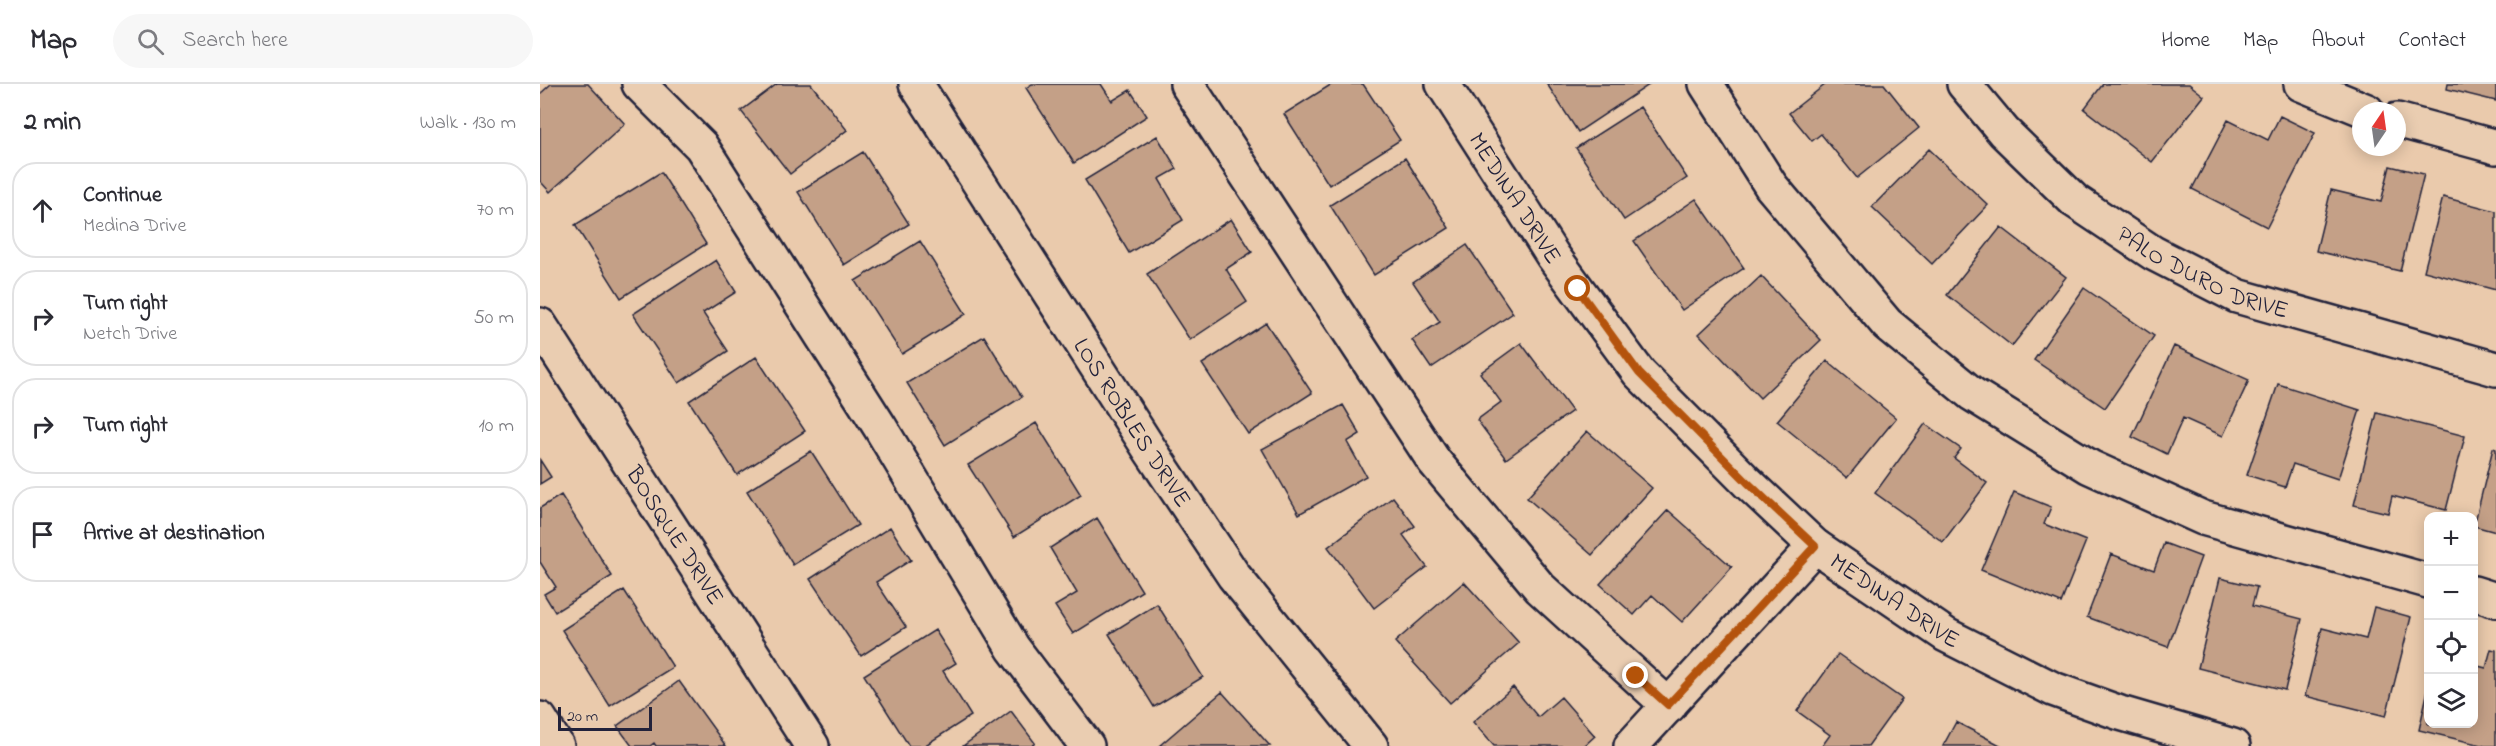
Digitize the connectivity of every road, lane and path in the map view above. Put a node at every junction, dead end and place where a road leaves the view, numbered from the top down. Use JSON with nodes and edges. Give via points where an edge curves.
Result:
{"nodes":[{"id":1,"x":639,"y":84,"type":"edge"},
{"id":2,"x":916,"y":84,"type":"edge"},
{"id":3,"x":1187,"y":84,"type":"edge"},
{"id":4,"x":1443,"y":84,"type":"edge"},
{"id":5,"x":1706,"y":84,"type":"edge"},
{"id":6,"x":1964,"y":84,"type":"edge"},
{"id":7,"x":2301,"y":84,"type":"edge"},
{"id":8,"x":2352,"y":105,"type":"edge"},
{"id":9,"x":2406,"y":122,"type":"edge"},
{"id":10,"x":2496,"y":147,"type":"edge"},
{"id":11,"x":540,"y":325,"type":"edge"},
{"id":12,"x":2496,"y":369,"type":"edge"},
{"id":13,"x":1815,"y":546,"type":"junction"},
{"id":14,"x":2424,"y":580,"type":"edge"},
{"id":15,"x":2478,"y":594,"type":"edge"},
{"id":16,"x":2496,"y":600,"type":"edge"},
{"id":17,"x":1668,"y":705,"type":"junction"},
{"id":18,"x":540,"y":719,"type":"edge"},
{"id":19,"x":1365,"y":744,"type":"edge"},
{"id":20,"x":557,"y":746,"type":"edge"},
{"id":21,"x":812,"y":746,"type":"edge"},
{"id":22,"x":1087,"y":746,"type":"edge"},
{"id":23,"x":1631,"y":746,"type":"edge"},
{"id":24,"x":2233,"y":746,"type":"edge"}],
"edges":[{"from":1,"to":22,"type":"street","via":[[700,146],[880,427],[1013,648]]},
{"from":2,"to":19,"type":"street","name":"LOS ROBLES DRIVE","via":[[1234,576]]},
{"from":3,"to":17,"type":"street","via":[[1434,461],[1540,588]]},
{"from":4,"to":13,"type":"street","name":"MEDINA DRIVE","via":[[1553,256],[1639,373]]},
{"from":5,"to":14,"type":"street","via":[[1771,186],[1887,324],[1972,394],[2090,467],[2203,518]]},
{"from":6,"to":12,"type":"street","name":"PALO DURO DRIVE","via":[[2004,132],[2075,201],[2153,253],[2237,296]]},
{"from":7,"to":8,"type":"street"},
{"from":9,"to":10,"type":"street"},
{"from":11,"to":21,"type":"street","name":"BOSQUE DRIVE"},
{"from":13,"to":17,"type":"street"},
{"from":13,"to":24,"type":"street","name":"MEDINA DRIVE","via":[[1946,635],[2053,689]]},
{"from":15,"to":16,"type":"street"},
{"from":17,"to":23,"type":"street"},
{"from":18,"to":20,"type":"street"}]}
